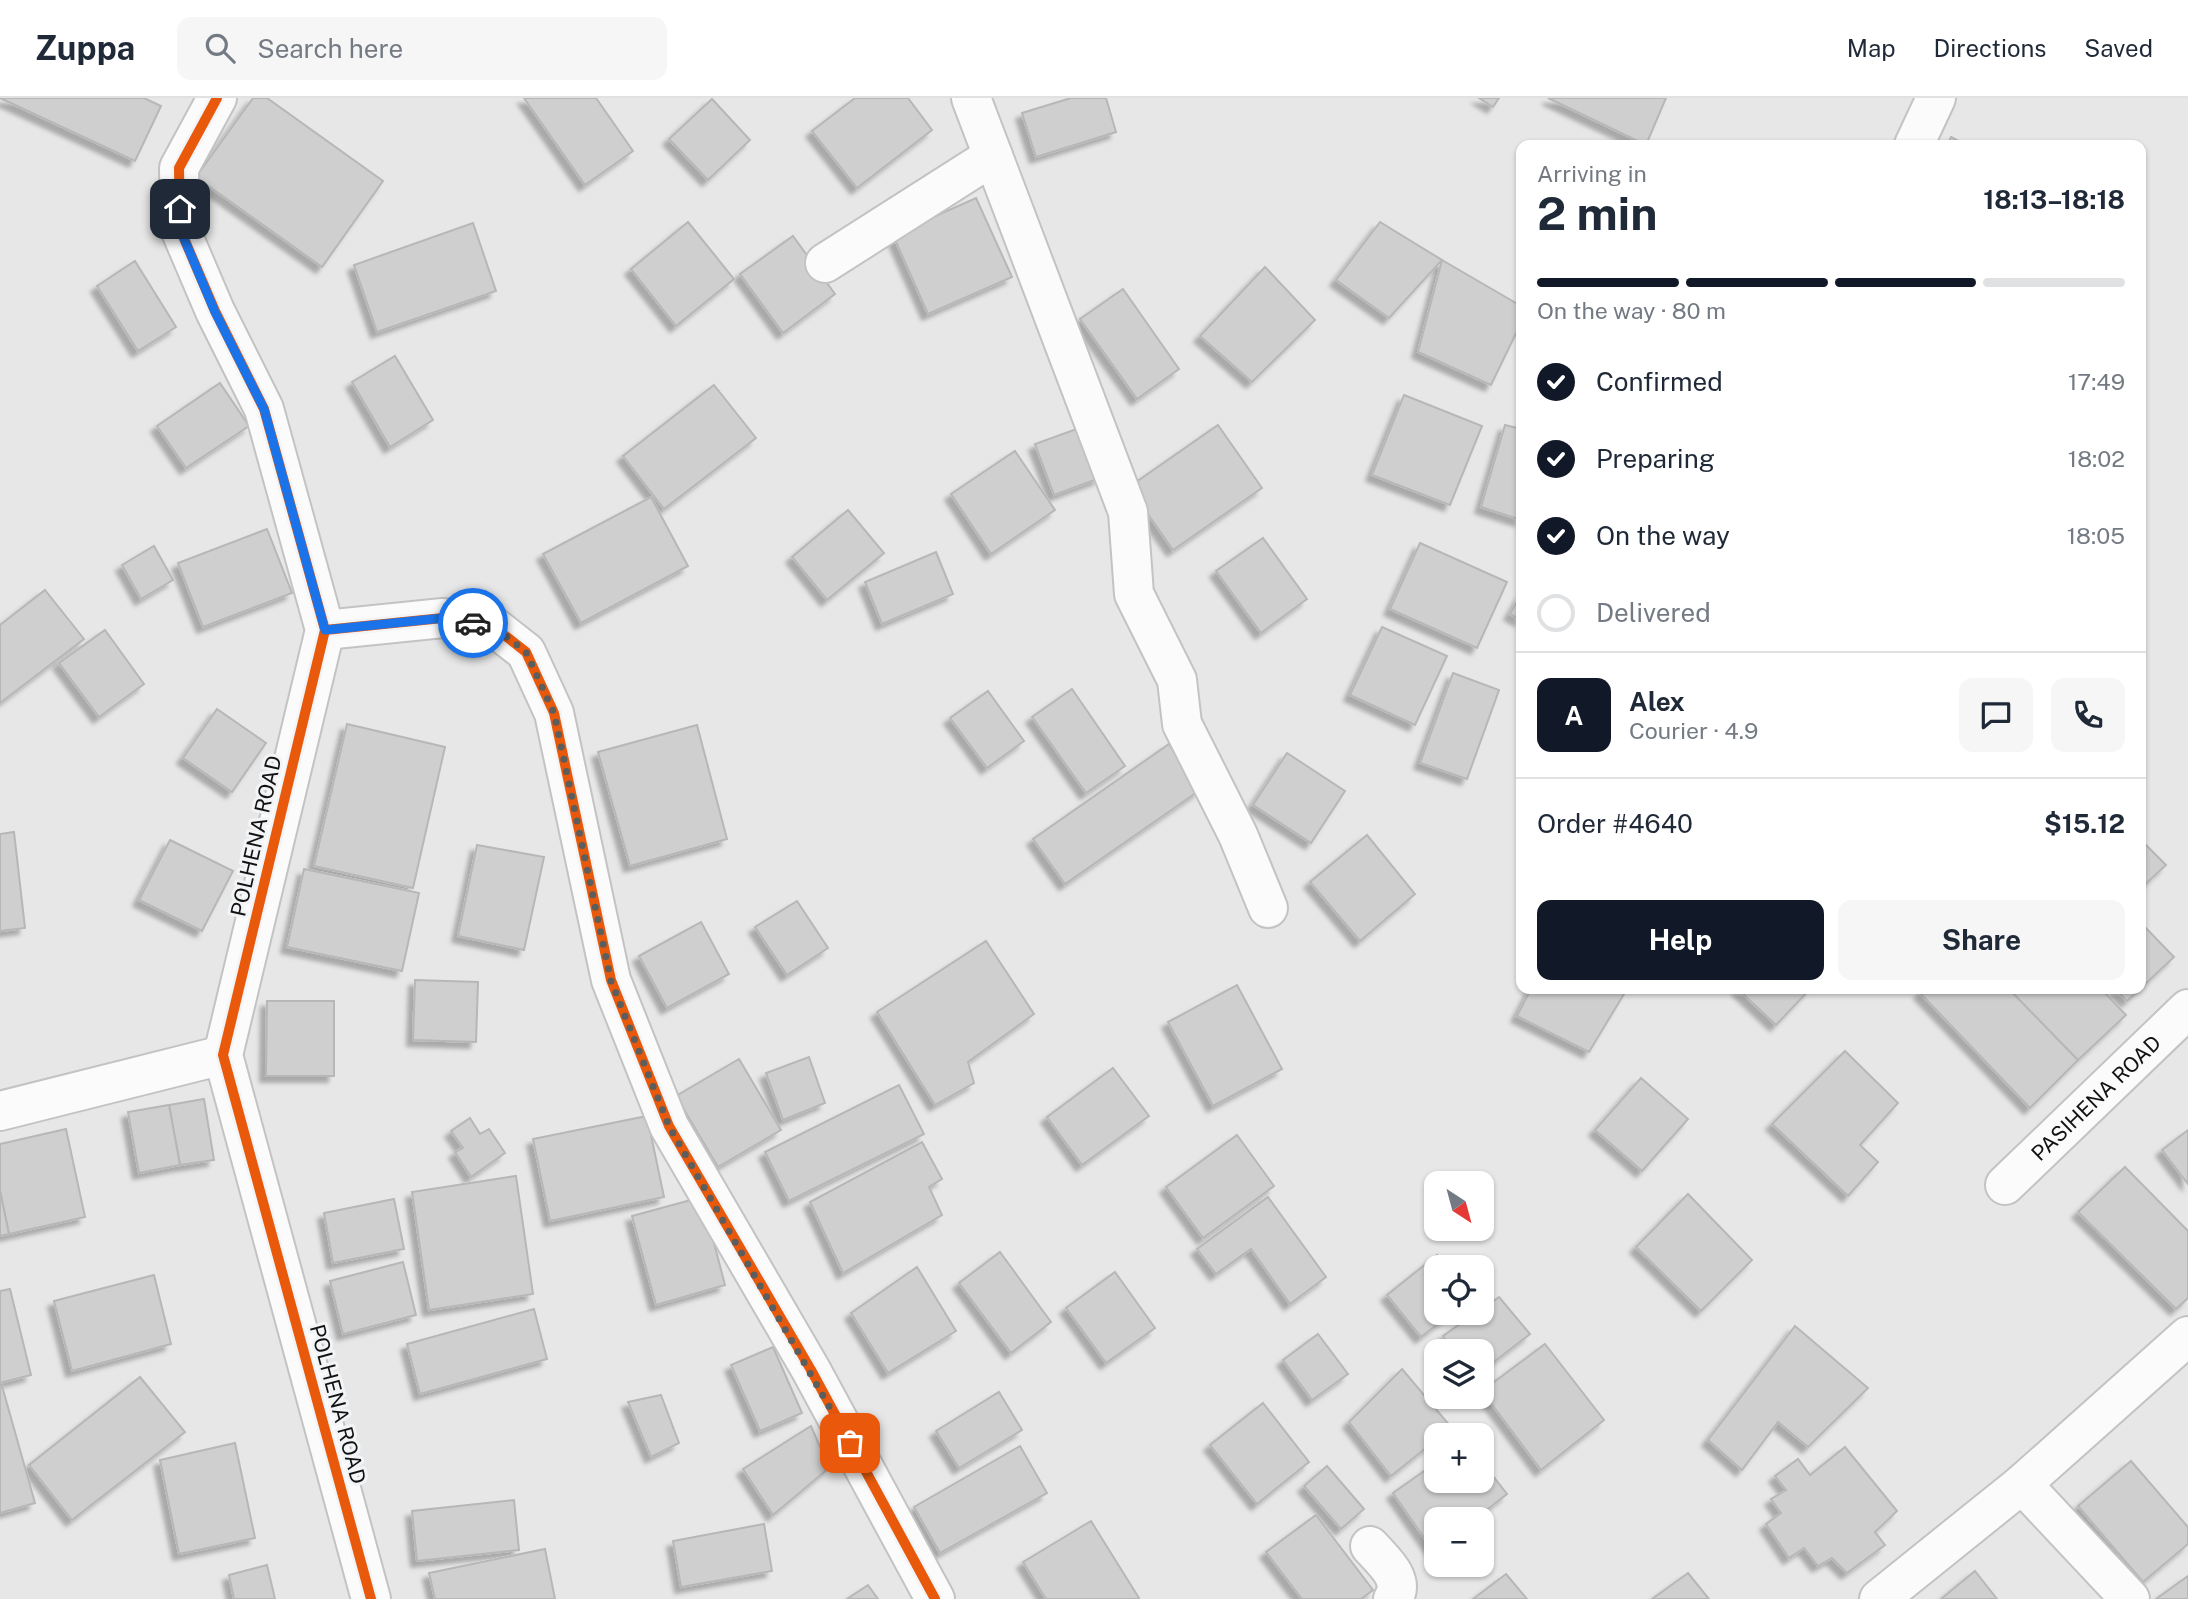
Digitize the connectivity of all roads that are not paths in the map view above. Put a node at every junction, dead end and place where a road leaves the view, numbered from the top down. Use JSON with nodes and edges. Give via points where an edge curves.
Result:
{"nodes":[{"id":1,"x":217,"y":98,"type":"edge"},
{"id":2,"x":971,"y":98,"type":"edge"},
{"id":3,"x":1936,"y":98,"type":"edge"},
{"id":4,"x":1916,"y":140,"type":"edge"},
{"id":5,"x":993,"y":156,"type":"junction"},
{"id":6,"x":825,"y":263,"type":"dead end"},
{"id":7,"x":325,"y":630,"type":"junction"},
{"id":8,"x":1268,"y":908,"type":"dead end"},
{"id":9,"x":2188,"y":1009,"type":"edge"},
{"id":10,"x":223,"y":1055,"type":"junction"},
{"id":11,"x":0,"y":1111,"type":"edge"},
{"id":12,"x":2005,"y":1185,"type":"dead end"},
{"id":13,"x":2188,"y":1336,"type":"edge"},
{"id":14,"x":2022,"y":1484,"type":"junction"},
{"id":15,"x":1370,"y":1546,"type":"dead end"},
{"id":16,"x":371,"y":1599,"type":"edge"},
{"id":17,"x":934,"y":1599,"type":"edge"},
{"id":18,"x":1393,"y":1599,"type":"edge"},
{"id":19,"x":1880,"y":1599,"type":"edge"},
{"id":20,"x":2130,"y":1599,"type":"edge"}],
"edges":[{"from":1,"to":7,"type":"street","name":"POLHENA ROAD","via":[[179,168],[180,229],[264,409]]},
{"from":2,"to":5,"type":"street"},
{"from":3,"to":4,"type":"street"},
{"from":5,"to":6,"type":"street"},
{"from":5,"to":8,"type":"street","via":[[1128,512],[1133,594],[1177,680],[1182,724],[1238,835]]},
{"from":7,"to":10,"type":"street","name":"POLHENA ROAD"},
{"from":7,"to":17,"type":"street","via":[[443,618],[494,627],[526,652],[554,713],[611,981],[669,1126],[811,1370]]},
{"from":9,"to":12,"type":"street","name":"PASIHENA ROAD"},
{"from":10,"to":11,"type":"street"},
{"from":10,"to":16,"type":"street","name":"POLHENA ROAD"},
{"from":13,"to":14,"type":"street"},
{"from":14,"to":19,"type":"street"},
{"from":14,"to":20,"type":"street"},
{"from":15,"to":18,"type":"street","via":[[1396,1577]]}]}
